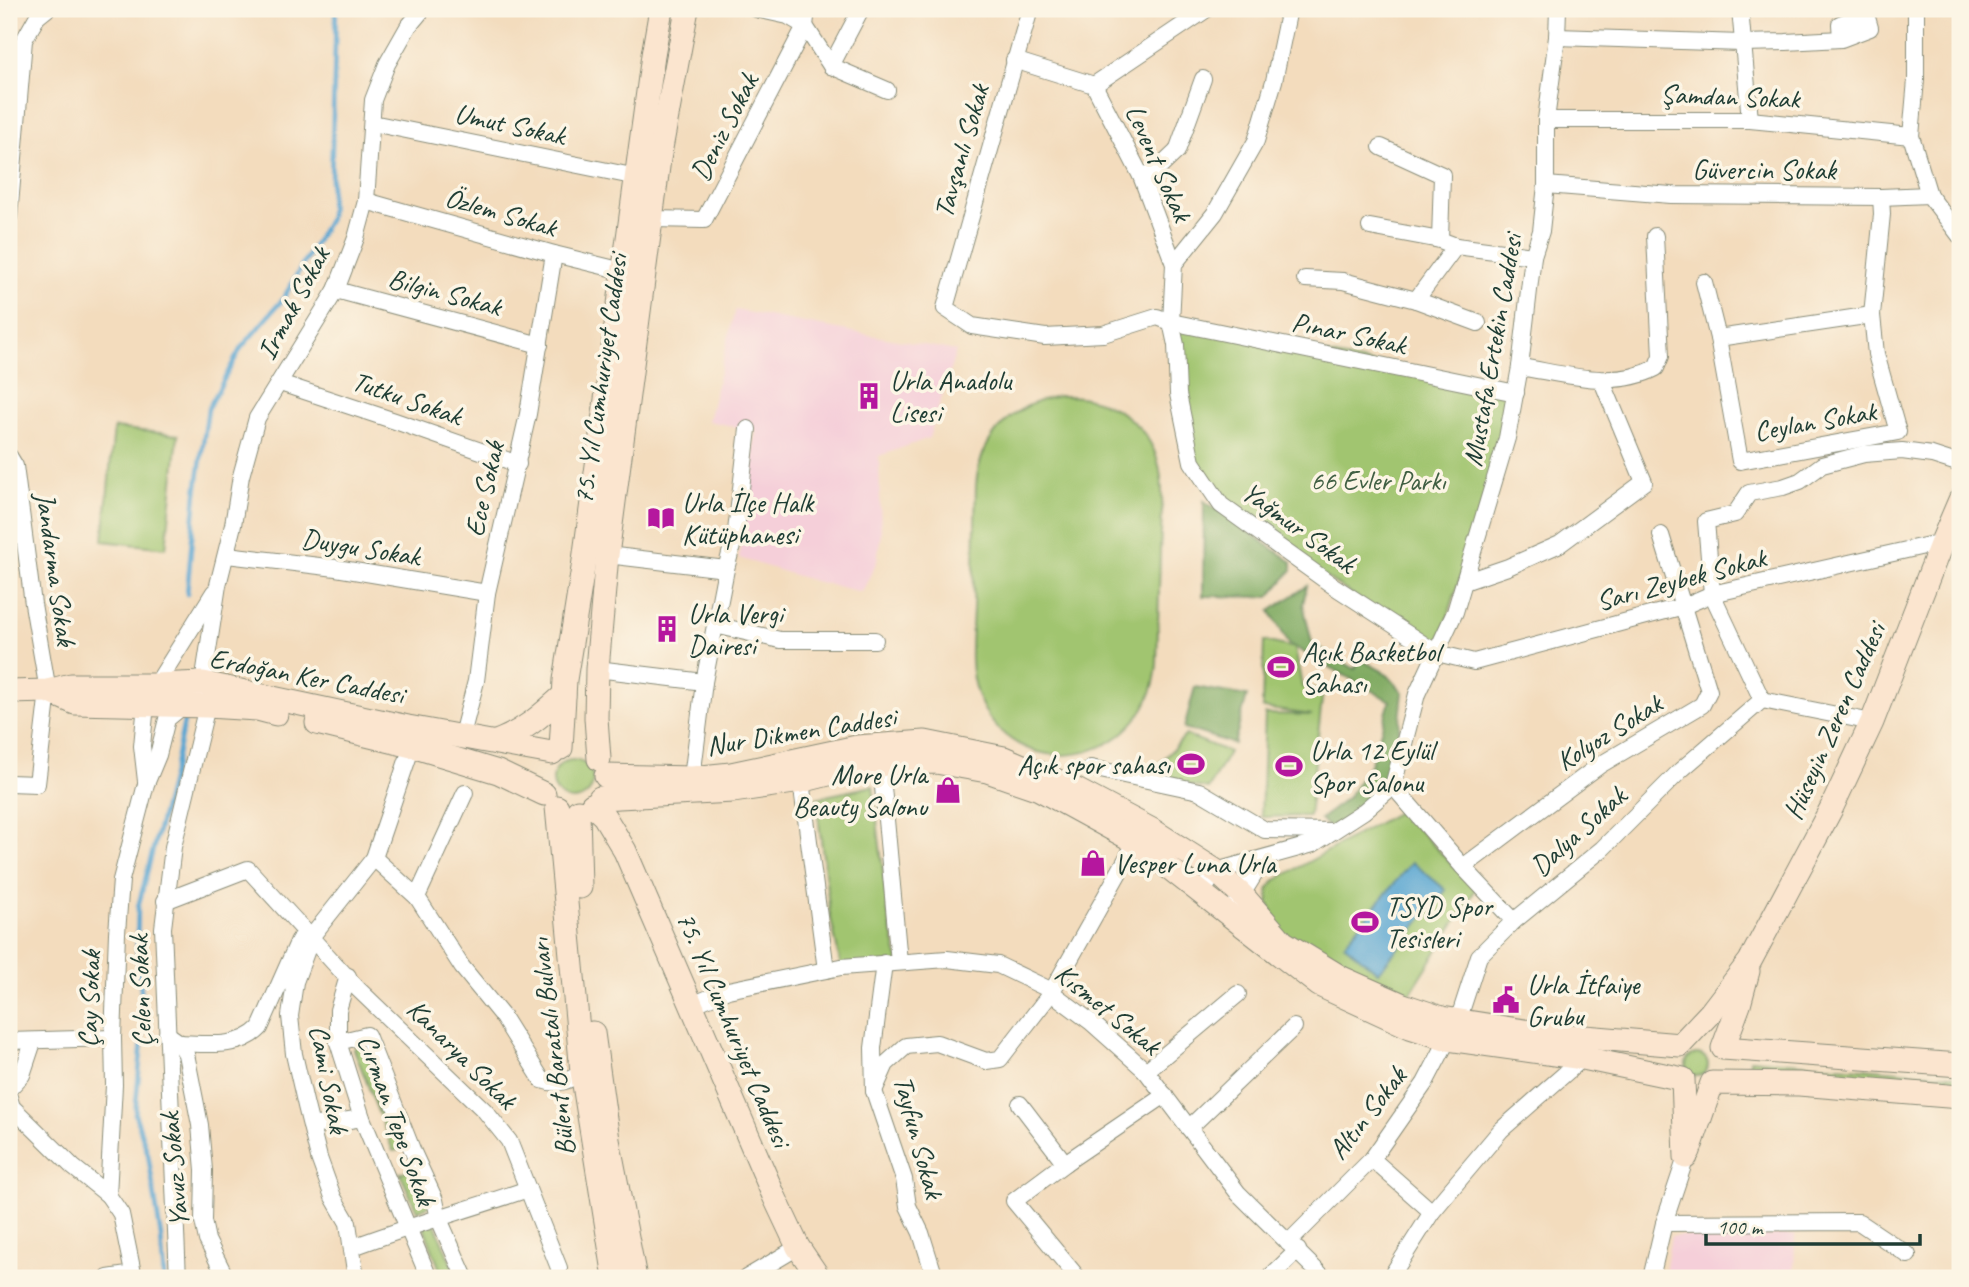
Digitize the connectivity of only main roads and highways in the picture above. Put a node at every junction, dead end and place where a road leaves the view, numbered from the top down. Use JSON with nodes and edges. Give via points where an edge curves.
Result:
{"nodes":[{"id":1,"x":661,"y":9,"type":"edge"},
{"id":2,"x":687,"y":9,"type":"edge"},
{"id":3,"x":1960,"y":500,"type":"edge"},
{"id":4,"x":9,"y":692,"type":"edge"},
{"id":5,"x":151,"y":695,"type":"junction"},
{"id":6,"x":564,"y":695,"type":"junction"},
{"id":7,"x":496,"y":742,"type":"junction"},
{"id":8,"x":557,"y":750,"type":"junction"},
{"id":9,"x":603,"y":767,"type":"junction"},
{"id":10,"x":574,"y":803,"type":"junction"},
{"id":11,"x":1235,"y":905,"type":"junction"},
{"id":12,"x":1750,"y":961,"type":"junction"},
{"id":13,"x":1453,"y":1030,"type":"junction"},
{"id":14,"x":1680,"y":1045,"type":"junction"},
{"id":15,"x":1723,"y":1048,"type":"junction"},
{"id":16,"x":1960,"y":1065,"type":"edge"},
{"id":17,"x":1683,"y":1079,"type":"junction"},
{"id":18,"x":1712,"y":1083,"type":"junction"},
{"id":19,"x":1960,"y":1097,"type":"edge"},
{"id":20,"x":615,"y":1278,"type":"edge"},
{"id":21,"x":635,"y":1278,"type":"edge"},
{"id":22,"x":819,"y":1278,"type":"edge"}],
"edges":[{"from":1,"to":6,"type":"main road","name":"75. Yıl Cumhuriyet Caddesi"},
{"from":2,"to":9,"type":"main road","name":"75. Yıl Cumhuriyet Caddesi","via":[[659,159],[607,555],[596,718]]},
{"from":3,"to":12,"type":"main road","name":"Hüseyin Zeren Caddesi","via":[[1872,722]]},
{"from":4,"to":5,"type":"main road","name":"Erdoğan Ker Caddesi","via":[[48,691],[75,703]]},
{"from":5,"to":7,"type":"main road","name":"Erdoğan Ker Caddesi","via":[[203,682]]},
{"from":5,"to":10,"type":"main road","name":"Erdoğan Ker Caddesi","via":[[196,705],[257,709],[412,746],[498,772]]},
{"from":6,"to":7,"type":"main road","via":[[528,726]]},
{"from":6,"to":8,"type":"main road","name":"75. Yıl Cumhuriyet Caddesi"},
{"from":7,"to":8,"type":"main road","name":"Erdoğan Ker Caddesi"},
{"from":8,"to":9,"type":"main road","via":[[582,747]]},
{"from":8,"to":10,"type":"main road","via":[[545,762],[541,783]]},
{"from":9,"to":10,"type":"main road","via":[[606,785]]},
{"from":9,"to":11,"type":"main road","name":"Nur Dikmen Caddesi","via":[[692,778],[857,747],[925,742],[1004,758],[1152,830],[1216,871]]},
{"from":10,"to":11,"type":"main road","name":"Nur Dikmen Caddesi","via":[[733,791],[860,766],[936,762],[988,771],[1038,789],[1136,842],[1202,893]]},
{"from":10,"to":20,"type":"main road","name":"Bülent Baratalı Bulvarı","via":[[582,1072]]},
{"from":10,"to":21,"type":"main road","name":"Bülent Baratalı Bulvarı","via":[[589,1005],[608,1140]]},
{"from":10,"to":22,"type":"main road","name":"75. Yıl Cumhuriyet Caddesi","via":[[604,816],[625,851],[798,1248]]},
{"from":11,"to":13,"type":"main road","name":"Nur Dikmen Caddesi","via":[[1319,985],[1410,1027]]},
{"from":12,"to":14,"type":"main road"},
{"from":12,"to":15,"type":"main road"},
{"from":13,"to":14,"type":"main road","name":"Nur Dikmen Caddesi"},
{"from":13,"to":17,"type":"main road","name":"Nur Dikmen Caddesi"},
{"from":14,"to":15,"type":"main road","via":[[1702,1035]]},
{"from":14,"to":17,"type":"main road","via":[[1675,1063]]},
{"from":15,"to":16,"type":"main road"},
{"from":15,"to":18,"type":"main road","via":[[1725,1069]]},
{"from":17,"to":18,"type":"main road","via":[[1697,1086]]},
{"from":17,"to":18,"type":"main road","via":[[1686,1157]]},
{"from":18,"to":19,"type":"main road","via":[[1799,1084]]}]}
